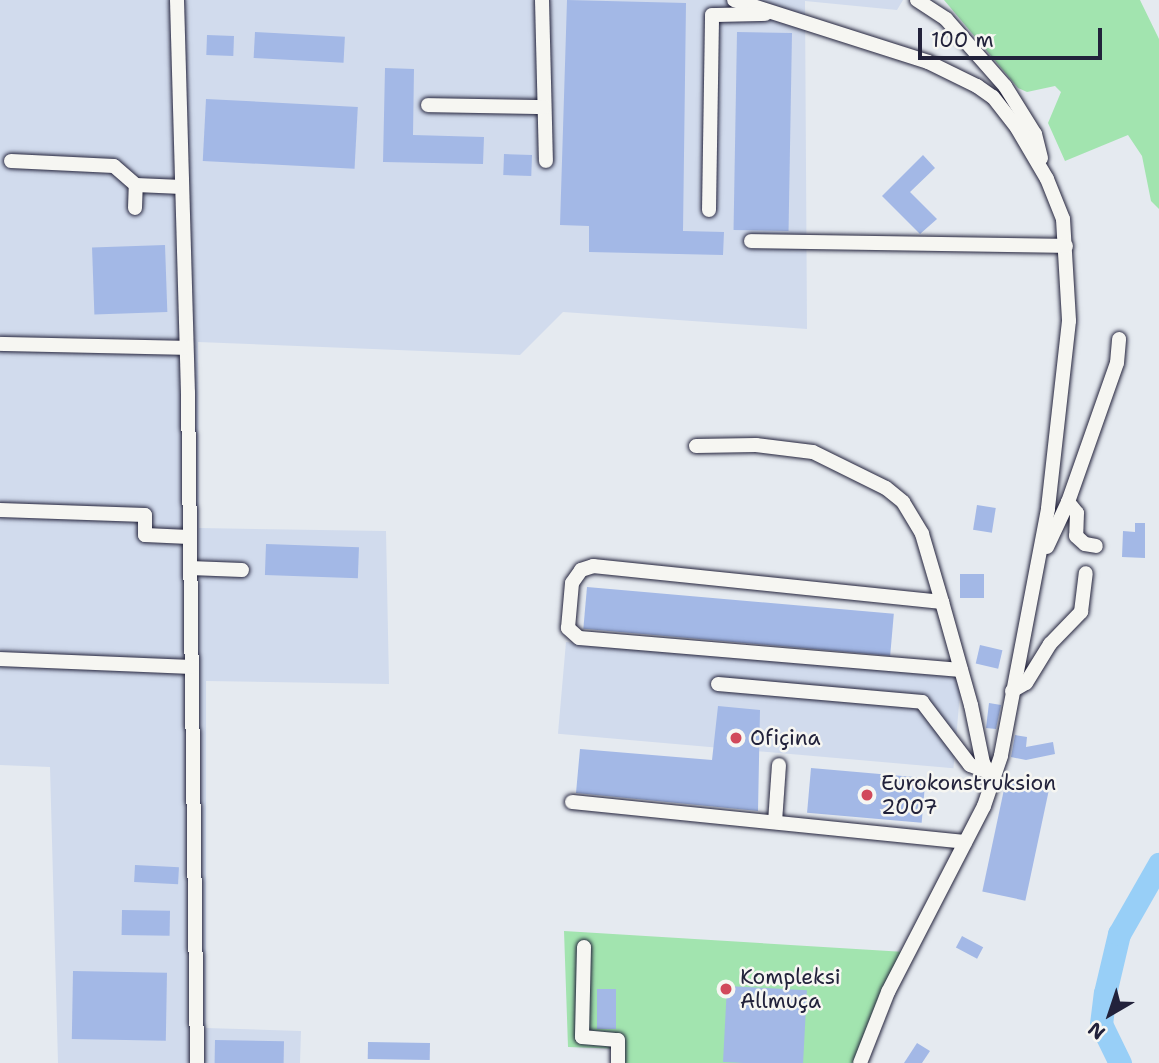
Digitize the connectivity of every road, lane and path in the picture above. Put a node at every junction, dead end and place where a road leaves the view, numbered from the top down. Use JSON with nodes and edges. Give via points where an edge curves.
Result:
{"nodes":[{"id":1,"x":177,"y":0,"type":"edge"},
{"id":2,"x":542,"y":0,"type":"edge"},
{"id":3,"x":734,"y":0,"type":"edge"},
{"id":4,"x":917,"y":0,"type":"edge"},
{"id":5,"x":937,"y":0,"type":"edge"},
{"id":6,"x":777,"y":13,"type":"junction"},
{"id":7,"x":946,"y":19,"type":"junction"},
{"id":8,"x":428,"y":105,"type":"dead end"},
{"id":9,"x":544,"y":107,"type":"junction"},
{"id":10,"x":11,"y":161,"type":"dead end"},
{"id":11,"x":546,"y":161,"type":"dead end"},
{"id":12,"x":1047,"y":179,"type":"junction"},
{"id":13,"x":135,"y":185,"type":"junction"},
{"id":14,"x":182,"y":187,"type":"junction"},
{"id":15,"x":135,"y":208,"type":"dead end"},
{"id":16,"x":709,"y":211,"type":"dead end"},
{"id":17,"x":751,"y":241,"type":"dead end"},
{"id":18,"x":1066,"y":246,"type":"junction"},
{"id":19,"x":1119,"y":340,"type":"dead end"},
{"id":20,"x":0,"y":344,"type":"edge"},
{"id":21,"x":185,"y":348,"type":"junction"},
{"id":22,"x":696,"y":446,"type":"dead end"},
{"id":23,"x":1068,"y":502,"type":"junction"},
{"id":24,"x":0,"y":510,"type":"edge"},
{"id":25,"x":189,"y":537,"type":"junction"},
{"id":26,"x":1096,"y":546,"type":"dead end"},
{"id":27,"x":1043,"y":554,"type":"junction"},
{"id":28,"x":190,"y":568,"type":"junction"},
{"id":29,"x":242,"y":570,"type":"dead end"},
{"id":30,"x":1086,"y":573,"type":"dead end"},
{"id":31,"x":942,"y":601,"type":"junction"},
{"id":32,"x":0,"y":659,"type":"edge"},
{"id":33,"x":191,"y":667,"type":"junction"},
{"id":34,"x":961,"y":670,"type":"junction"},
{"id":35,"x":718,"y":684,"type":"dead end"},
{"id":36,"x":1012,"y":691,"type":"junction"},
{"id":37,"x":779,"y":765,"type":"dead end"},
{"id":38,"x":991,"y":777,"type":"junction"},
{"id":39,"x":572,"y":802,"type":"dead end"},
{"id":40,"x":775,"y":822,"type":"junction"},
{"id":41,"x":965,"y":842,"type":"junction"},
{"id":42,"x":584,"y":947,"type":"dead end"},
{"id":43,"x":197,"y":1063,"type":"edge"},
{"id":44,"x":618,"y":1063,"type":"edge"},
{"id":45,"x":860,"y":1063,"type":"edge"}],
"edges":[{"from":1,"to":14,"type":"street"},
{"from":2,"to":9,"type":"street"},
{"from":3,"to":6,"type":"street"},
{"from":4,"to":7,"type":"street"},
{"from":5,"to":7,"type":"street"},
{"from":6,"to":12,"type":"street","via":[[928,62],[977,86],[1007,112]]},
{"from":6,"to":16,"type":"street","via":[[712,15]]},
{"from":7,"to":12,"type":"street","via":[[1022,110]]},
{"from":8,"to":9,"type":"street"},
{"from":9,"to":11,"type":"street"},
{"from":10,"to":13,"type":"street","via":[[114,166]]},
{"from":12,"to":18,"type":"street","via":[[1063,219]]},
{"from":13,"to":14,"type":"street"},
{"from":13,"to":15,"type":"street"},
{"from":14,"to":21,"type":"street"},
{"from":17,"to":18,"type":"street"},
{"from":18,"to":27,"type":"street","via":[[1069,321]]},
{"from":19,"to":23,"type":"street","via":[[1117,363]]},
{"from":20,"to":21,"type":"street"},
{"from":21,"to":25,"type":"street"},
{"from":22,"to":31,"type":"street","via":[[755,445],[813,452],[886,488],[903,502],[922,534]]},
{"from":23,"to":26,"type":"street","via":[[1077,513],[1076,536]]},
{"from":23,"to":27,"type":"street"},
{"from":24,"to":25,"type":"street","via":[[145,515],[145,535]]},
{"from":25,"to":28,"type":"street"},
{"from":27,"to":36,"type":"street"},
{"from":28,"to":29,"type":"street"},
{"from":28,"to":33,"type":"street"},
{"from":30,"to":36,"type":"street","via":[[1081,612],[1050,644],[1026,683]]},
{"from":31,"to":34,"type":"street"},
{"from":31,"to":34,"type":"street","via":[[593,566],[574,576],[568,621],[572,634],[585,639]]},
{"from":32,"to":33,"type":"street"},
{"from":33,"to":43,"type":"street"},
{"from":34,"to":38,"type":"street"},
{"from":35,"to":38,"type":"street","via":[[922,702],[970,765]]},
{"from":36,"to":38,"type":"street"},
{"from":37,"to":40,"type":"street"},
{"from":38,"to":41,"type":"street"},
{"from":39,"to":40,"type":"street"},
{"from":40,"to":41,"type":"street"},
{"from":41,"to":45,"type":"street","via":[[879,1012]]},
{"from":42,"to":44,"type":"street","via":[[582,1037],[618,1040]]}]}
